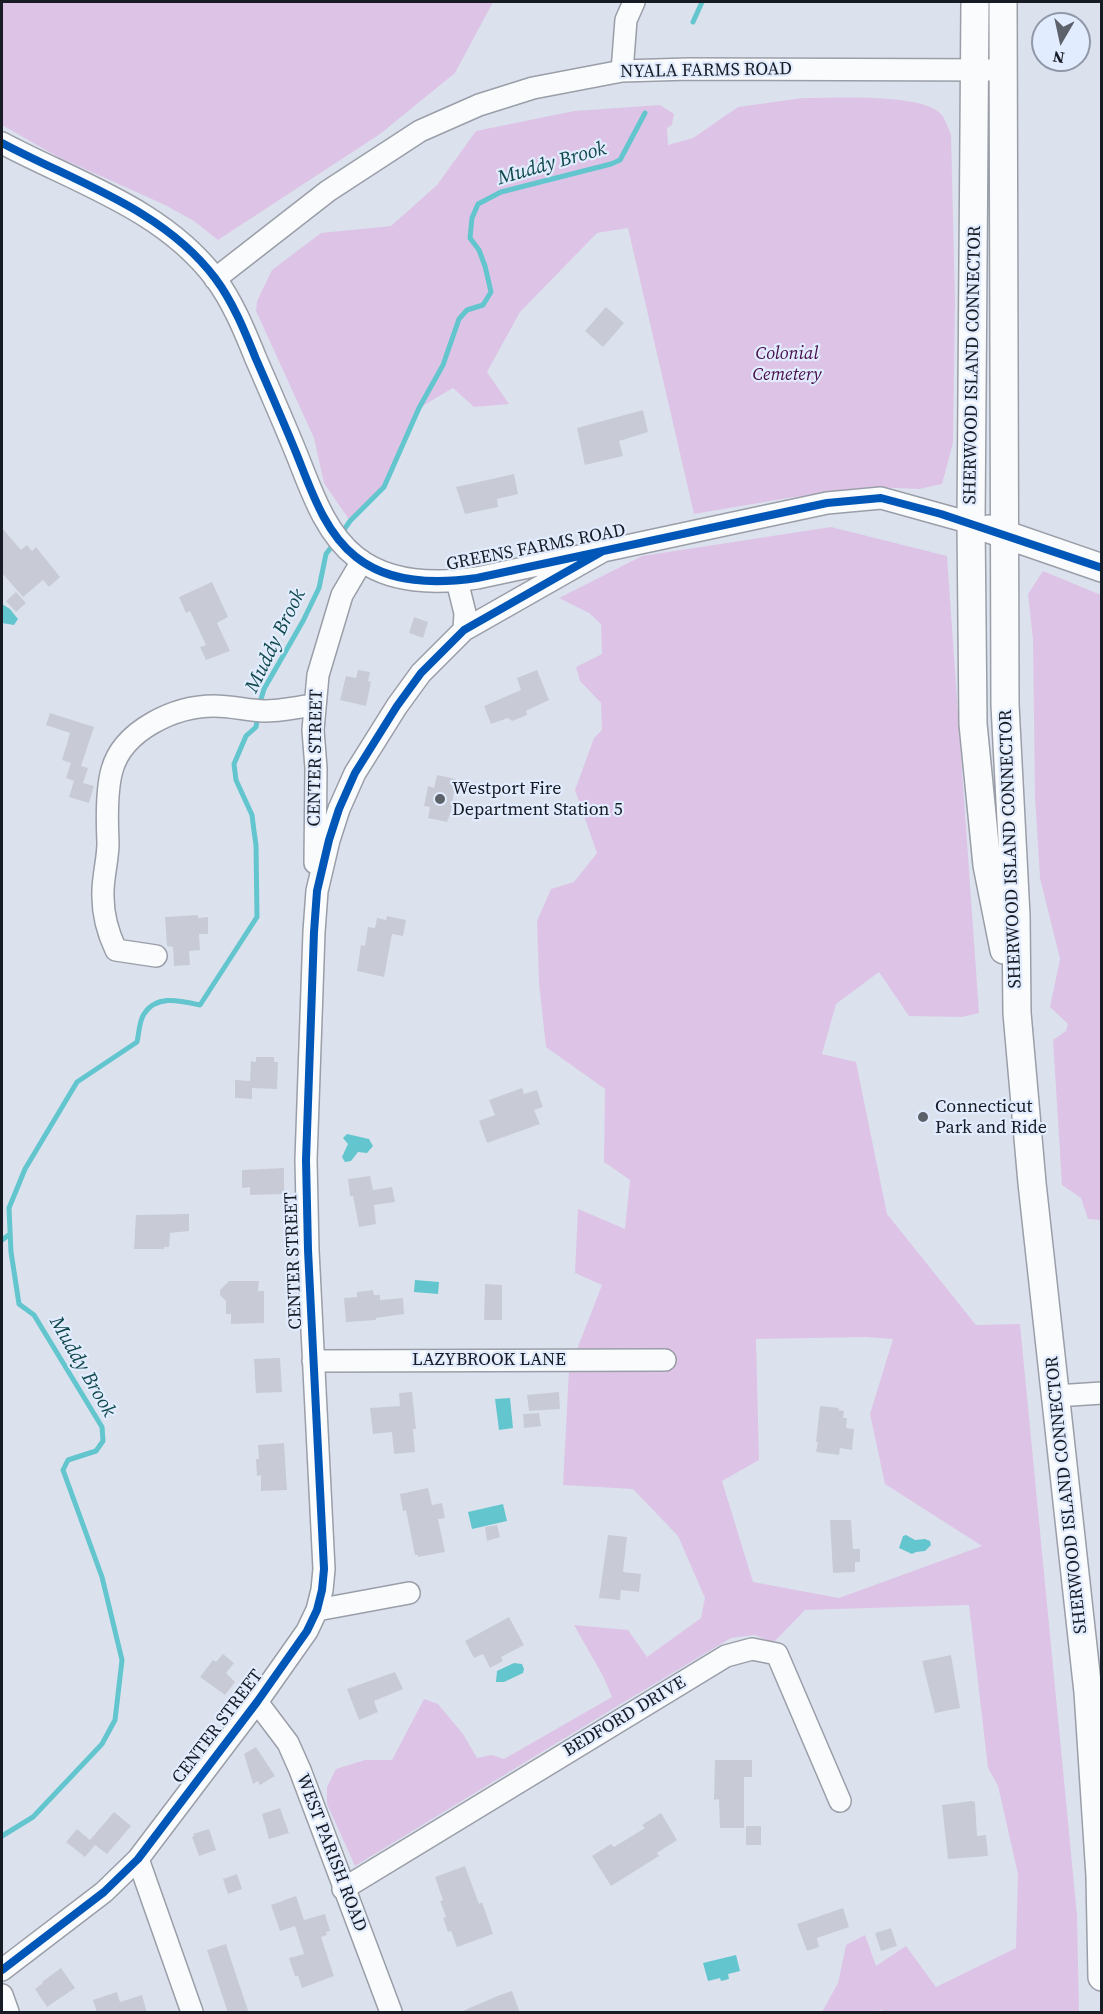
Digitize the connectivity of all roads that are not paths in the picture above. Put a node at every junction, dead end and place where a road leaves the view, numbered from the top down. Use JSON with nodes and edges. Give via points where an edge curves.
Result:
{"nodes":[{"id":1,"x":634,"y":2,"type":"edge"},
{"id":2,"x":975,"y":2,"type":"edge"},
{"id":3,"x":1003,"y":2,"type":"edge"},
{"id":4,"x":975,"y":70,"type":"junction"},
{"id":5,"x":1003,"y":70,"type":"junction"},
{"id":6,"x":622,"y":71,"type":"junction"},
{"id":7,"x":2,"y":143,"type":"edge"},
{"id":8,"x":215,"y":279,"type":"junction"},
{"id":9,"x":971,"y":523,"type":"junction"},
{"id":10,"x":1003,"y":533,"type":"junction"},
{"id":11,"x":603,"y":551,"type":"junction"},
{"id":12,"x":355,"y":556,"type":"junction"},
{"id":13,"x":1101,"y":568,"type":"edge"},
{"id":14,"x":457,"y":581,"type":"junction"},
{"id":15,"x":464,"y":630,"type":"junction"},
{"id":16,"x":314,"y":705,"type":"junction"},
{"id":17,"x":317,"y":891,"type":"junction"},
{"id":18,"x":156,"y":956,"type":"dead end"},
{"id":19,"x":1017,"y":1013,"type":"junction"},
{"id":20,"x":314,"y":1360,"type":"junction"},
{"id":21,"x":665,"y":1360,"type":"dead end"},
{"id":22,"x":1101,"y":1393,"type":"edge"},
{"id":23,"x":1056,"y":1396,"type":"junction"},
{"id":24,"x":409,"y":1593,"type":"dead end"},
{"id":25,"x":317,"y":1610,"type":"junction"},
{"id":26,"x":257,"y":1701,"type":"junction"},
{"id":27,"x":840,"y":1801,"type":"dead end"},
{"id":28,"x":138,"y":1859,"type":"junction"},
{"id":29,"x":343,"y":1889,"type":"junction"},
{"id":30,"x":2,"y":1970,"type":"edge"},
{"id":31,"x":1101,"y":1977,"type":"edge"},
{"id":32,"x":2,"y":1995,"type":"edge"},
{"id":33,"x":8,"y":2013,"type":"edge"},
{"id":34,"x":192,"y":2013,"type":"edge"},
{"id":35,"x":391,"y":2013,"type":"edge"}],
"edges":[{"from":1,"to":6,"type":"street","via":[[626,20]]},
{"from":2,"to":4,"type":"main road","name":"SHERWOOD ISLAND CONNECTOR"},
{"from":3,"to":5,"type":"main road","name":"SHERWOOD ISLAND CONNECTOR"},
{"from":4,"to":5,"type":"street","name":"NYALA FARMS ROAD"},
{"from":4,"to":6,"type":"street","name":"NYALA FARMS ROAD"},
{"from":4,"to":9,"type":"main road","name":"SHERWOOD ISLAND CONNECTOR"},
{"from":5,"to":10,"type":"main road","name":"SHERWOOD ISLAND CONNECTOR"},
{"from":6,"to":8,"type":"street","name":"NYALA FARMS ROAD","via":[[533,88],[420,131],[328,191]]},
{"from":7,"to":8,"type":"street","name":"GREENS FARMS ROAD","via":[[143,214],[180,241]]},
{"from":8,"to":12,"type":"street","name":"GREENS FARMS ROAD","via":[[240,321],[316,501],[335,535]]},
{"from":9,"to":10,"type":"main road","name":"GREENS FARMS ROAD"},
{"from":9,"to":11,"type":"street","name":"GREENS FARMS ROAD","via":[[881,498],[827,503]]},
{"from":9,"to":19,"type":"main road","name":"SHERWOOD ISLAND CONNECTOR","via":[[972,693],[978,780],[987,865]]},
{"from":10,"to":13,"type":"main road","name":"GREENS FARMS ROAD"},
{"from":10,"to":19,"type":"main road","name":"SHERWOOD ISLAND CONNECTOR","via":[[1005,705]]},
{"from":11,"to":14,"type":"street","name":"GREENS FARMS ROAD"},
{"from":11,"to":15,"type":"street","name":"CENTER STREET"},
{"from":12,"to":14,"type":"street","name":"GREENS FARMS ROAD","via":[[388,574],[407,579]]},
{"from":12,"to":16,"type":"street","name":"CENTER STREET","via":[[318,675]]},
{"from":14,"to":15,"type":"street","via":[[465,613]]},
{"from":15,"to":17,"type":"street","name":"CENTER STREET","via":[[421,673],[355,773],[329,840]]},
{"from":16,"to":17,"type":"street","name":"CENTER STREET"},
{"from":16,"to":18,"type":"street","via":[[254,710],[191,708],[159,718],[140,730],[121,751],[112,769],[107,815],[108,852],[102,896],[107,930],[116,950]]},
{"from":17,"to":20,"type":"street","name":"CENTER STREET","via":[[306,1160]]},
{"from":19,"to":23,"type":"main road","name":"SHERWOOD ISLAND CONNECTOR"},
{"from":20,"to":21,"type":"street","name":"LAZYBROOK LANE"},
{"from":20,"to":25,"type":"street","name":"CENTER STREET","via":[[324,1569]]},
{"from":22,"to":23,"type":"street"},
{"from":23,"to":31,"type":"main road","name":"SHERWOOD ISLAND CONNECTOR","via":[[1092,1743]]},
{"from":24,"to":25,"type":"street"},
{"from":25,"to":26,"type":"street","name":"CENTER STREET"},
{"from":26,"to":28,"type":"street","name":"CENTER STREET"},
{"from":26,"to":29,"type":"street","name":"WEST PARISH ROAD","via":[[288,1743]]},
{"from":27,"to":29,"type":"street","name":"BEDFORD DRIVE","via":[[777,1654],[752,1649],[726,1656]]},
{"from":28,"to":30,"type":"street","name":"CENTER STREET","via":[[104,1892]]},
{"from":28,"to":34,"type":"street"},
{"from":29,"to":35,"type":"street","name":"WEST PARISH ROAD"},
{"from":32,"to":33,"type":"street"}]}
